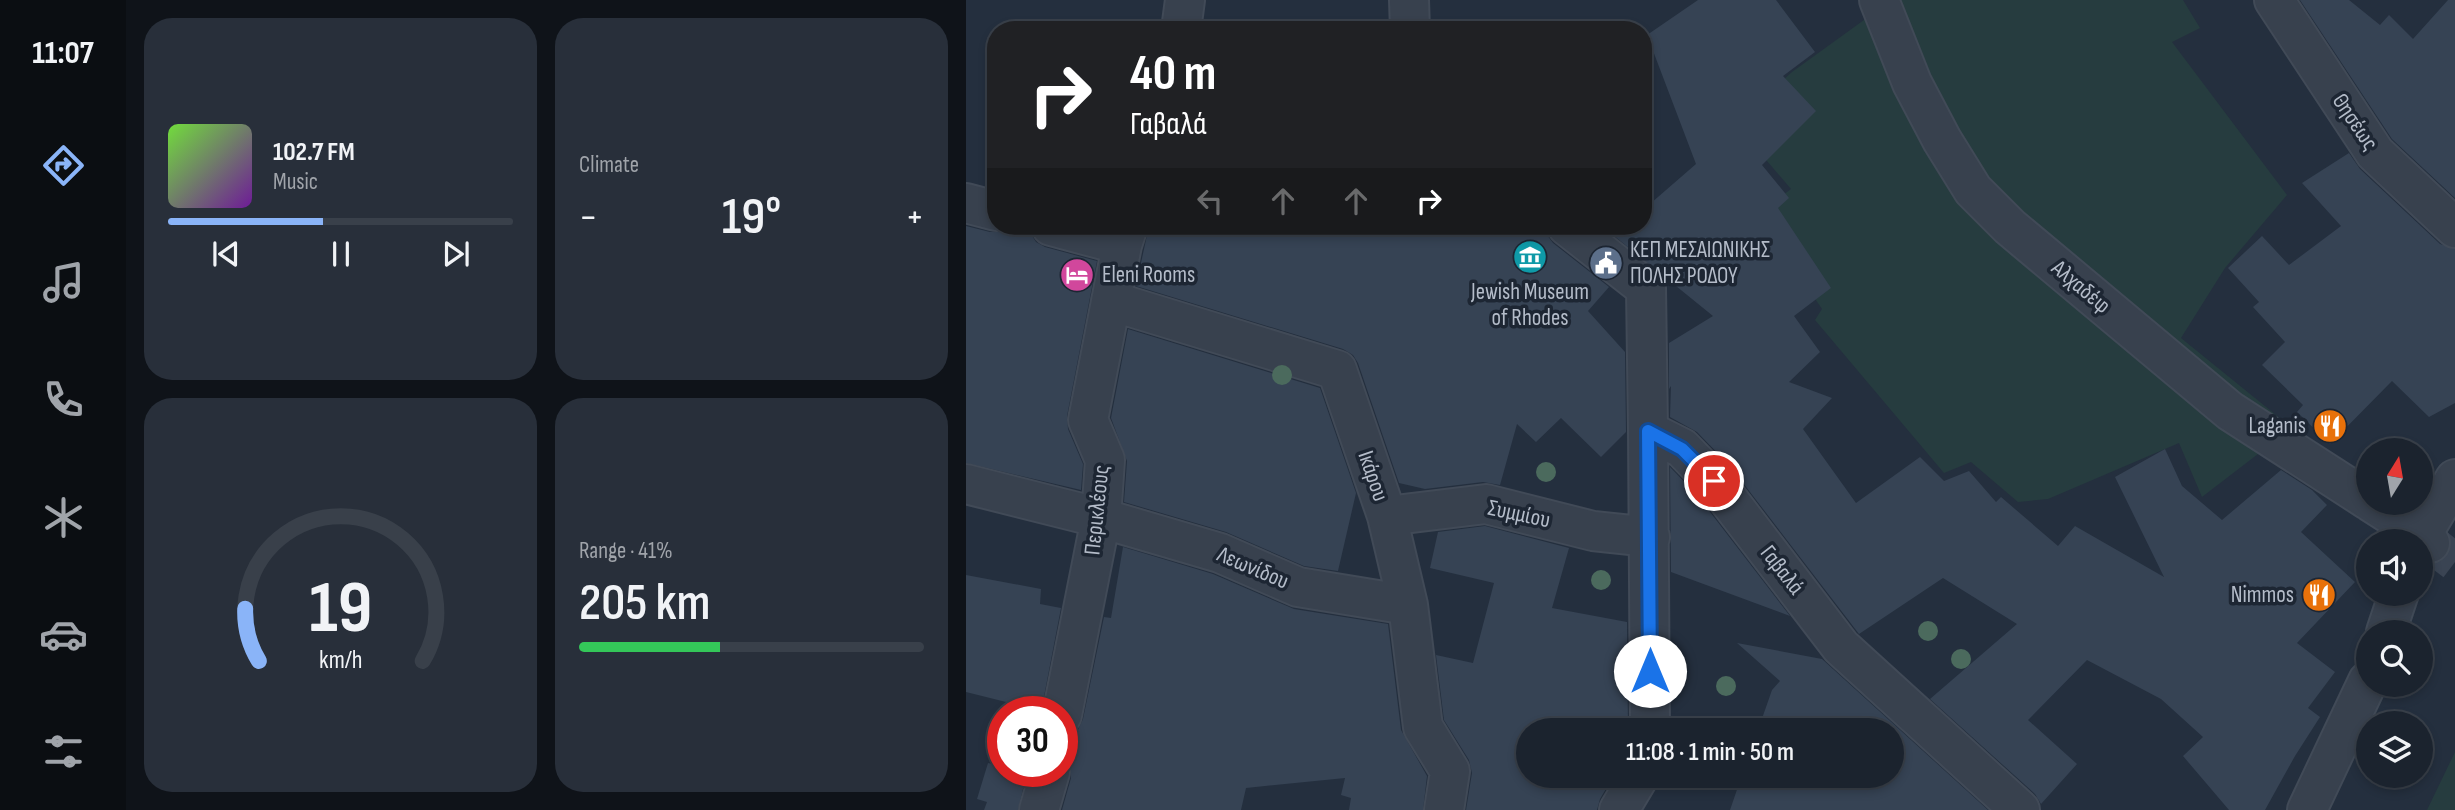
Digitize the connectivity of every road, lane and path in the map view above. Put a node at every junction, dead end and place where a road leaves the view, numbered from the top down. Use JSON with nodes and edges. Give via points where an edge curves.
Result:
{"nodes":[{"id":1,"x":1185,"y":0,"type":"edge"},
{"id":2,"x":1409,"y":0,"type":"edge"},
{"id":3,"x":1879,"y":0,"type":"edge"},
{"id":4,"x":2274,"y":0,"type":"edge"},
{"id":5,"x":1182,"y":21,"type":"edge"},
{"id":6,"x":1410,"y":21,"type":"edge"},
{"id":7,"x":966,"y":203,"type":"edge"},
{"id":8,"x":987,"y":209,"type":"edge"},
{"id":9,"x":2455,"y":228,"type":"edge"},
{"id":10,"x":1125,"y":235,"type":"edge"},
{"id":11,"x":1578,"y":235,"type":"edge"},
{"id":12,"x":1111,"y":301,"type":"junction"},
{"id":13,"x":1648,"y":431,"type":"junction"},
{"id":14,"x":2455,"y":479,"type":"edge"},
{"id":15,"x":966,"y":484,"type":"edge"},
{"id":16,"x":2356,"y":493,"type":"edge"},
{"id":17,"x":2389,"y":515,"type":"edge"},
{"id":18,"x":1387,"y":516,"type":"junction"},
{"id":19,"x":1101,"y":518,"type":"junction"},
{"id":20,"x":2409,"y":529,"type":"tunnel mouth"},
{"id":21,"x":2428,"y":529,"type":"edge"},
{"id":22,"x":1650,"y":537,"type":"junction"},
{"id":23,"x":1408,"y":605,"type":"junction"},
{"id":24,"x":1066,"y":696,"type":"edge"},
{"id":25,"x":2360,"y":697,"type":"edge"},
{"id":26,"x":1650,"y":718,"type":"edge"},
{"id":27,"x":1046,"y":787,"type":"edge"},
{"id":28,"x":1632,"y":788,"type":"edge"},
{"id":29,"x":1039,"y":810,"type":"edge"},
{"id":30,"x":1444,"y":810,"type":"edge"},
{"id":31,"x":1619,"y":810,"type":"edge"},
{"id":32,"x":2020,"y":810,"type":"edge"},
{"id":33,"x":2307,"y":810,"type":"edge"}],
"edges":[{"from":1,"to":5,"type":"street"},
{"from":2,"to":6,"type":"street"},
{"from":3,"to":16,"type":"street","name":"Αλχαδέφ","via":[[1912,83],[1973,190],[2010,227],[2230,411]]},
{"from":4,"to":9,"type":"street","name":"Θησέως","via":[[2375,153]]},
{"from":7,"to":8,"type":"street"},
{"from":10,"to":12,"type":"street","name":"Περικλέους"},
{"from":11,"to":13,"type":"street","via":[[1646,288]]},
{"from":12,"to":18,"type":"street","name":"Ικάρου","via":[[1337,370]]},
{"from":12,"to":19,"type":"street","name":"Περικλέους","via":[[1088,420],[1105,460]]},
{"from":13,"to":22,"type":"street"},
{"from":13,"to":32,"type":"street","name":"Γαβαλά","via":[[1682,449],[1714,481],[1842,647]]},
{"from":14,"to":21,"type":"street"},
{"from":15,"to":19,"type":"street","name":"Λεωνίδου"},
{"from":17,"to":20,"type":"street","name":"Αλχαδέφ"},
{"from":18,"to":22,"type":"street","name":"Συμμίου","via":[[1486,504],[1593,531]]},
{"from":18,"to":23,"type":"street","name":"Ικάρου"},
{"from":19,"to":23,"type":"street","name":"Λεωνίδου","via":[[1220,553],[1298,587]]},
{"from":19,"to":24,"type":"street","name":"Περικλέους"},
{"from":22,"to":26,"type":"street"},
{"from":23,"to":30,"type":"street","name":"Ικάρου","via":[[1423,727],[1450,771]]},
{"from":25,"to":33,"type":"street"},
{"from":27,"to":29,"type":"street"},
{"from":28,"to":31,"type":"street"}]}
